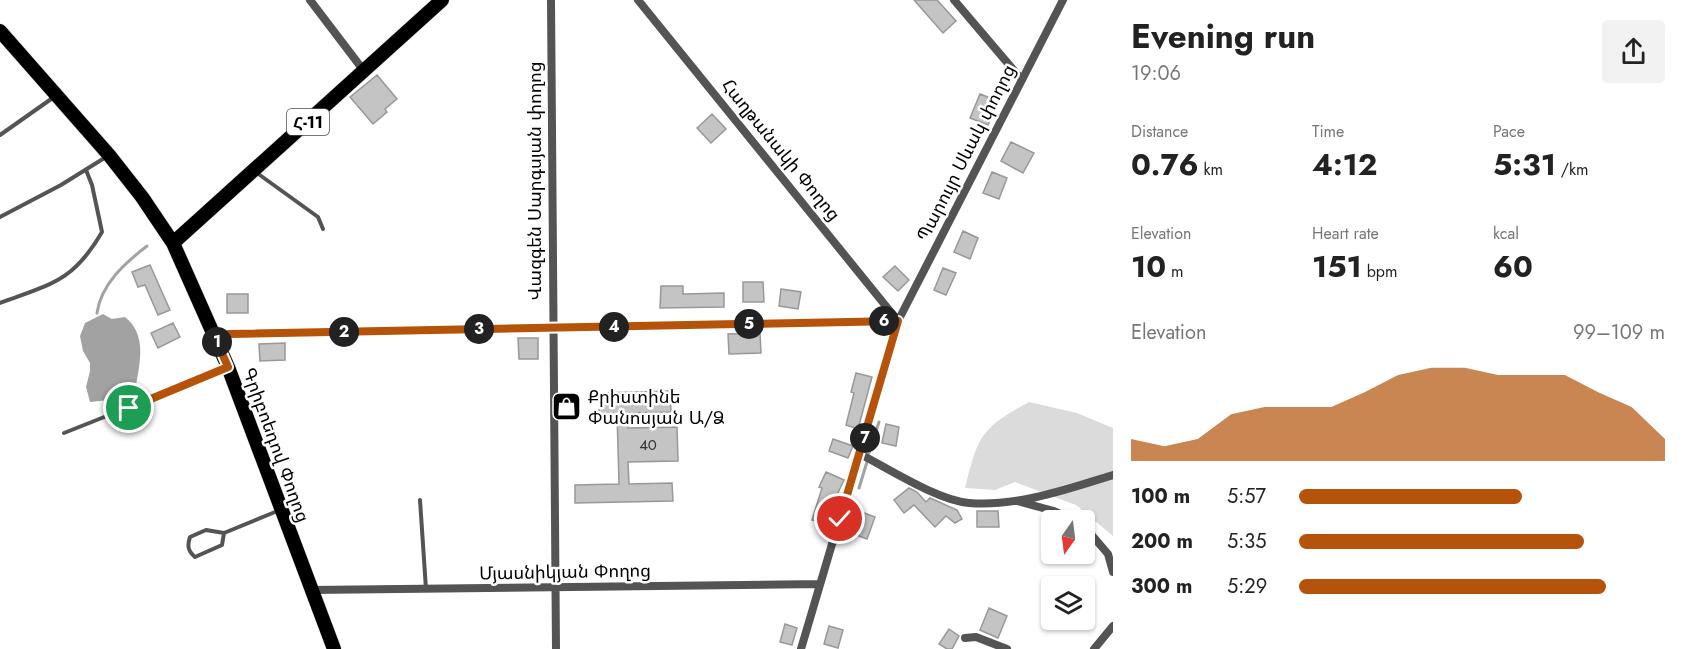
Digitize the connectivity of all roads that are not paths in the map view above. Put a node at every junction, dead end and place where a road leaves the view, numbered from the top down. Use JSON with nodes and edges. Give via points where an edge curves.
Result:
{"nodes":[{"id":1,"x":310,"y":0,"type":"edge"},
{"id":2,"x":442,"y":0,"type":"edge"},
{"id":3,"x":551,"y":0,"type":"edge"},
{"id":4,"x":638,"y":0,"type":"edge"},
{"id":5,"x":954,"y":0,"type":"edge"},
{"id":6,"x":1063,"y":0,"type":"edge"},
{"id":7,"x":0,"y":30,"type":"edge"},
{"id":8,"x":364,"y":71,"type":"junction"},
{"id":9,"x":1022,"y":80,"type":"junction"},
{"id":10,"x":57,"y":95,"type":"junction"},
{"id":11,"x":0,"y":135,"type":"edge"},
{"id":12,"x":109,"y":155,"type":"junction"},
{"id":13,"x":86,"y":170,"type":"junction"},
{"id":14,"x":254,"y":170,"type":"junction"},
{"id":15,"x":0,"y":217,"type":"edge"},
{"id":16,"x":323,"y":230,"type":"dead end"},
{"id":17,"x":173,"y":243,"type":"junction"},
{"id":18,"x":0,"y":303,"type":"edge"},
{"id":19,"x":898,"y":321,"type":"junction"},
{"id":20,"x":552,"y":328,"type":"junction"},
{"id":21,"x":215,"y":337,"type":"junction"},
{"id":22,"x":228,"y":367,"type":"junction"},
{"id":23,"x":64,"y":434,"type":"dead end"},
{"id":24,"x":860,"y":454,"type":"junction"},
{"id":25,"x":1113,"y":475,"type":"edge"},
{"id":26,"x":420,"y":500,"type":"dead end"},
{"id":27,"x":1016,"y":500,"type":"junction"},
{"id":28,"x":281,"y":510,"type":"junction"},
{"id":29,"x":1051,"y":510,"type":"edge"},
{"id":30,"x":224,"y":533,"type":"junction"},
{"id":31,"x":1095,"y":539,"type":"edge"},
{"id":32,"x":1113,"y":572,"type":"edge"},
{"id":33,"x":820,"y":584,"type":"junction"},
{"id":34,"x":426,"y":589,"type":"junction"},
{"id":35,"x":555,"y":589,"type":"junction"},
{"id":36,"x":311,"y":590,"type":"junction"},
{"id":37,"x":1113,"y":626,"type":"edge"},
{"id":38,"x":965,"y":638,"type":"dead end"},
{"id":39,"x":334,"y":649,"type":"edge"},
{"id":40,"x":556,"y":649,"type":"edge"},
{"id":41,"x":801,"y":649,"type":"edge"},
{"id":42,"x":1007,"y":649,"type":"edge"},
{"id":43,"x":1094,"y":649,"type":"edge"}],
"edges":[{"from":1,"to":8,"type":"street"},
{"from":2,"to":8,"type":"main road","number":"Հ-11"},
{"from":3,"to":20,"type":"street","name":"Վազգեն Սարգսյան փողոց"},
{"from":4,"to":19,"type":"street","name":"Հաղթանակի Փողոց"},
{"from":5,"to":9,"type":"street"},
{"from":6,"to":9,"type":"street","name":"Պարույր Սևակ փողոց"},
{"from":7,"to":10,"type":"main road","name":"Գրիբոեդով Փողոց"},
{"from":8,"to":14,"type":"main road","number":"Հ-11"},
{"from":9,"to":19,"type":"street","name":"Պարույր Սևակ փողոց"},
{"from":10,"to":11,"type":"lane"},
{"from":10,"to":12,"type":"main road","name":"Գրիբոեդով Փողոց"},
{"from":12,"to":13,"type":"lane"},
{"from":12,"to":17,"type":"main road","name":"Գրիբոեդով Փողոց"},
{"from":13,"to":15,"type":"lane"},
{"from":13,"to":18,"type":"lane","via":[[102,232],[88,256],[61,281]]},
{"from":14,"to":16,"type":"lane","via":[[318,217]]},
{"from":14,"to":17,"type":"main road","number":"Հ-11"},
{"from":17,"to":21,"type":"main road","name":"Գրիբոեդով Փողոց"},
{"from":19,"to":20,"type":"street"},
{"from":19,"to":24,"type":"street","name":"Պարույր Սևակ փողոց"},
{"from":20,"to":21,"type":"street"},
{"from":20,"to":35,"type":"street","name":"Վազգեն Սարգսյան փողոց"},
{"from":21,"to":22,"type":"main road","name":"Գրիբոեդով Փողոց"},
{"from":22,"to":23,"type":"lane"},
{"from":22,"to":28,"type":"main road","name":"Գրիբոեդով Փողոց"},
{"from":24,"to":27,"type":"street","via":[[948,498],[969,503]]},
{"from":24,"to":33,"type":"street","name":"Պարույր Սևակ փողոց"},
{"from":25,"to":27,"type":"street"},
{"from":26,"to":34,"type":"lane"},
{"from":27,"to":29,"type":"street"},
{"from":28,"to":30,"type":"lane"},
{"from":28,"to":36,"type":"main road","name":"Գրիբոեդով Փողոց"},
{"from":30,"to":30,"type":"lane","via":[[222,545],[195,557],[190,553],[190,537],[206,530]]},
{"from":31,"to":32,"type":"street","via":[[1108,554]]},
{"from":33,"to":35,"type":"street","name":"Մյասնիկյան Փողոց"},
{"from":33,"to":41,"type":"street","name":"Պարույր Սևակ փողոց"},
{"from":34,"to":35,"type":"street","name":"Մյասնիկյան Փողոց"},
{"from":34,"to":36,"type":"street","name":"Մյասնիկյան Փողոց"},
{"from":35,"to":40,"type":"street","name":"Վազգեն Սարգսյան փողոց"},
{"from":36,"to":39,"type":"main road","name":"Գրիբոեդով Փողոց"},
{"from":37,"to":43,"type":"street"},
{"from":38,"to":42,"type":"street"}]}
